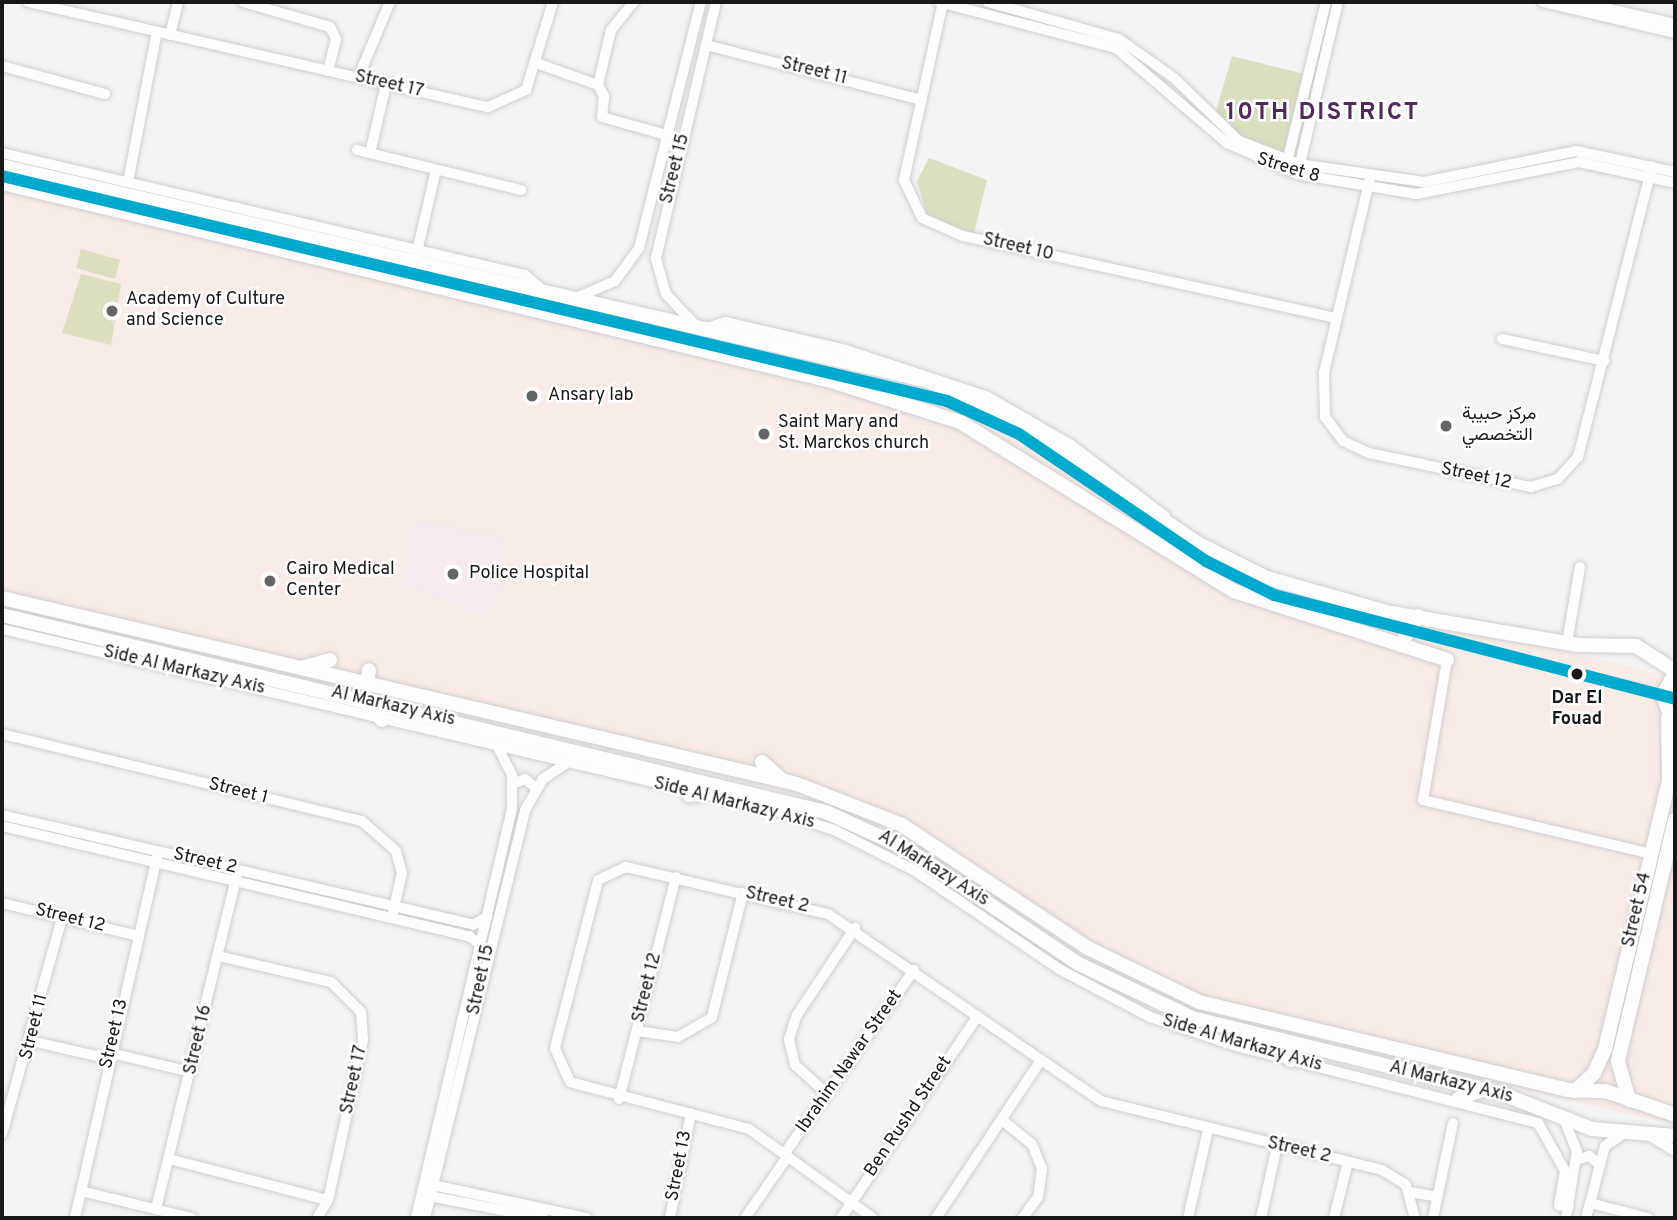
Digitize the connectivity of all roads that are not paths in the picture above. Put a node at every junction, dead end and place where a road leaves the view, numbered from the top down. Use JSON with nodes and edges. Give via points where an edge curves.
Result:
{"nodes":[{"id":1,"x":28,"y":2,"type":"edge"},
{"id":2,"x":178,"y":2,"type":"edge"},
{"id":3,"x":243,"y":2,"type":"edge"},
{"id":4,"x":390,"y":2,"type":"edge"},
{"id":5,"x":552,"y":2,"type":"edge"},
{"id":6,"x":634,"y":2,"type":"edge"},
{"id":7,"x":701,"y":2,"type":"edge"},
{"id":8,"x":716,"y":2,"type":"edge"},
{"id":9,"x":942,"y":2,"type":"edge"},
{"id":10,"x":988,"y":2,"type":"edge"},
{"id":11,"x":1326,"y":2,"type":"edge"},
{"id":12,"x":1338,"y":2,"type":"edge"},
{"id":13,"x":1543,"y":2,"type":"edge"},
{"id":14,"x":1578,"y":2,"type":"edge"},
{"id":15,"x":1675,"y":24,"type":"edge"},
{"id":16,"x":157,"y":32,"type":"junction"},
{"id":17,"x":1675,"y":33,"type":"edge"},
{"id":18,"x":170,"y":35,"type":"junction"},
{"id":19,"x":706,"y":44,"type":"junction"},
{"id":20,"x":539,"y":64,"type":"junction"},
{"id":21,"x":2,"y":65,"type":"edge"},
{"id":22,"x":328,"y":71,"type":"junction"},
{"id":23,"x":358,"y":78,"type":"junction"},
{"id":24,"x":386,"y":85,"type":"junction"},
{"id":25,"x":598,"y":85,"type":"junction"},
{"id":26,"x":105,"y":94,"type":"dead end"},
{"id":27,"x":921,"y":100,"type":"junction"},
{"id":28,"x":670,"y":136,"type":"junction"},
{"id":29,"x":357,"y":150,"type":"dead end"},
{"id":30,"x":2,"y":153,"type":"edge"},
{"id":31,"x":370,"y":153,"type":"junction"},
{"id":32,"x":2,"y":166,"type":"edge"},
{"id":33,"x":1286,"y":166,"type":"junction"},
{"id":34,"x":1298,"y":169,"type":"junction"},
{"id":35,"x":436,"y":170,"type":"junction"},
{"id":36,"x":1651,"y":171,"type":"junction"},
{"id":37,"x":1675,"y":172,"type":"edge"},
{"id":38,"x":128,"y":182,"type":"junction"},
{"id":39,"x":2,"y":183,"type":"edge"},
{"id":40,"x":1675,"y":183,"type":"edge"},
{"id":41,"x":1368,"y":184,"type":"junction"},
{"id":42,"x":521,"y":190,"type":"dead end"},
{"id":43,"x":417,"y":252,"type":"junction"},
{"id":44,"x":472,"y":272,"type":"junction"},
{"id":45,"x":540,"y":288,"type":"junction"},
{"id":46,"x":468,"y":295,"type":"junction"},
{"id":47,"x":578,"y":297,"type":"junction"},
{"id":48,"x":1336,"y":318,"type":"junction"},
{"id":49,"x":701,"y":327,"type":"junction"},
{"id":50,"x":1502,"y":339,"type":"dead end"},
{"id":51,"x":1605,"y":361,"type":"junction"},
{"id":52,"x":1580,"y":567,"type":"dead end"},
{"id":53,"x":2,"y":598,"type":"edge"},
{"id":54,"x":63,"y":611,"type":"junction"},
{"id":55,"x":2,"y":615,"type":"edge"},
{"id":56,"x":1418,"y":616,"type":"junction"},
{"id":57,"x":112,"y":624,"type":"junction"},
{"id":58,"x":2,"y":629,"type":"edge"},
{"id":59,"x":72,"y":632,"type":"junction"},
{"id":60,"x":1567,"y":643,"type":"junction"},
{"id":61,"x":120,"y":644,"type":"junction"},
{"id":62,"x":1400,"y":645,"type":"junction"},
{"id":63,"x":330,"y":660,"type":"dead end"},
{"id":64,"x":1447,"y":660,"type":"joint"},
{"id":65,"x":300,"y":668,"type":"junction"},
{"id":66,"x":1675,"y":672,"type":"edge"},
{"id":67,"x":364,"y":700,"type":"junction"},
{"id":68,"x":382,"y":720,"type":"junction"},
{"id":69,"x":1672,"y":722,"type":"edge"},
{"id":70,"x":2,"y":734,"type":"edge"},
{"id":71,"x":497,"y":746,"type":"junction"},
{"id":72,"x":570,"y":761,"type":"junction"},
{"id":73,"x":1673,"y":761,"type":"edge"},
{"id":74,"x":762,"y":762,"type":"dead end"},
{"id":75,"x":782,"y":780,"type":"junction"},
{"id":76,"x":513,"y":784,"type":"junction"},
{"id":77,"x":536,"y":788,"type":"junction"},
{"id":78,"x":741,"y":789,"type":"junction"},
{"id":79,"x":689,"y":795,"type":"junction"},
{"id":80,"x":2,"y":815,"type":"edge"},
{"id":81,"x":1675,"y":820,"type":"edge"},
{"id":82,"x":2,"y":826,"type":"edge"},
{"id":83,"x":1651,"y":854,"type":"junction"},
{"id":84,"x":157,"y":856,"type":"junction"},
{"id":85,"x":966,"y":864,"type":"junction"},
{"id":86,"x":237,"y":875,"type":"junction"},
{"id":87,"x":676,"y":877,"type":"junction"},
{"id":88,"x":1004,"y":890,"type":"junction"},
{"id":89,"x":743,"y":893,"type":"junction"},
{"id":90,"x":977,"y":894,"type":"junction"},
{"id":91,"x":2,"y":903,"type":"edge"},
{"id":92,"x":395,"y":906,"type":"junction"},
{"id":93,"x":488,"y":916,"type":"junction"},
{"id":94,"x":62,"y":918,"type":"junction"},
{"id":95,"x":392,"y":919,"type":"junction"},
{"id":96,"x":1015,"y":921,"type":"junction"},
{"id":97,"x":855,"y":928,"type":"junction"},
{"id":98,"x":138,"y":936,"type":"junction"},
{"id":99,"x":482,"y":946,"type":"junction"},
{"id":100,"x":218,"y":956,"type":"junction"},
{"id":101,"x":915,"y":970,"type":"junction"},
{"id":102,"x":479,"y":973,"type":"junction"},
{"id":103,"x":1289,"y":1012,"type":"dead end"},
{"id":104,"x":978,"y":1016,"type":"junction"},
{"id":105,"x":1268,"y":1021,"type":"junction"},
{"id":106,"x":637,"y":1031,"type":"junction"},
{"id":107,"x":31,"y":1041,"type":"junction"},
{"id":108,"x":1275,"y":1041,"type":"junction"},
{"id":109,"x":110,"y":1056,"type":"junction"},
{"id":110,"x":1041,"y":1060,"type":"junction"},
{"id":111,"x":1291,"y":1060,"type":"junction"},
{"id":112,"x":1601,"y":1061,"type":"junction"},
{"id":113,"x":1618,"y":1061,"type":"junction"},
{"id":114,"x":191,"y":1072,"type":"junction"},
{"id":115,"x":1482,"y":1090,"type":"junction"},
{"id":116,"x":1575,"y":1091,"type":"junction"},
{"id":117,"x":827,"y":1094,"type":"junction"},
{"id":118,"x":620,"y":1099,"type":"junction"},
{"id":119,"x":1458,"y":1099,"type":"junction"},
{"id":120,"x":1629,"y":1100,"type":"junction"},
{"id":121,"x":1560,"y":1112,"type":"junction"},
{"id":122,"x":691,"y":1114,"type":"junction"},
{"id":123,"x":1675,"y":1115,"type":"edge"},
{"id":124,"x":1002,"y":1119,"type":"junction"},
{"id":125,"x":1453,"y":1123,"type":"dead end"},
{"id":126,"x":1208,"y":1130,"type":"junction"},
{"id":127,"x":1637,"y":1131,"type":"junction"},
{"id":128,"x":2,"y":1133,"type":"edge"},
{"id":129,"x":1675,"y":1136,"type":"edge"},
{"id":130,"x":1277,"y":1146,"type":"junction"},
{"id":131,"x":1675,"y":1151,"type":"edge"},
{"id":132,"x":786,"y":1154,"type":"junction"},
{"id":133,"x":169,"y":1159,"type":"junction"},
{"id":134,"x":1576,"y":1160,"type":"junction"},
{"id":135,"x":1349,"y":1162,"type":"junction"},
{"id":136,"x":1599,"y":1164,"type":"junction"},
{"id":137,"x":427,"y":1190,"type":"junction"},
{"id":138,"x":81,"y":1191,"type":"junction"},
{"id":139,"x":1410,"y":1192,"type":"junction"},
{"id":140,"x":1437,"y":1197,"type":"junction"},
{"id":141,"x":328,"y":1200,"type":"junction"},
{"id":142,"x":851,"y":1203,"type":"junction"},
{"id":143,"x":1590,"y":1203,"type":"junction"},
{"id":144,"x":156,"y":1209,"type":"junction"},
{"id":145,"x":1565,"y":1210,"type":"edge"},
{"id":146,"x":517,"y":1211,"type":"edge"},
{"id":147,"x":75,"y":1218,"type":"edge"},
{"id":148,"x":192,"y":1218,"type":"edge"},
{"id":149,"x":317,"y":1218,"type":"edge"},
{"id":150,"x":416,"y":1218,"type":"edge"},
{"id":151,"x":425,"y":1218,"type":"edge"},
{"id":152,"x":544,"y":1218,"type":"edge"},
{"id":153,"x":586,"y":1218,"type":"edge"},
{"id":154,"x":670,"y":1218,"type":"edge"},
{"id":155,"x":745,"y":1218,"type":"edge"},
{"id":156,"x":841,"y":1218,"type":"edge"},
{"id":157,"x":873,"y":1218,"type":"edge"},
{"id":158,"x":936,"y":1218,"type":"edge"},
{"id":159,"x":1023,"y":1218,"type":"edge"},
{"id":160,"x":1188,"y":1218,"type":"edge"},
{"id":161,"x":1261,"y":1218,"type":"edge"},
{"id":162,"x":1334,"y":1218,"type":"edge"},
{"id":163,"x":1415,"y":1218,"type":"edge"},
{"id":164,"x":1433,"y":1218,"type":"edge"},
{"id":165,"x":1586,"y":1218,"type":"edge"},
{"id":166,"x":1648,"y":1218,"type":"edge"}],
"edges":[{"from":1,"to":16,"type":"street","name":"Street 17"},
{"from":2,"to":18,"type":"street"},
{"from":3,"to":22,"type":"street","via":[[330,27],[336,39]]},
{"from":4,"to":23,"type":"street"},
{"from":5,"to":20,"type":"street","name":"Street 17"},
{"from":6,"to":25,"type":"street","via":[[611,30]]},
{"from":7,"to":28,"type":"street","name":"Street 15"},
{"from":8,"to":19,"type":"street","name":"Street 15"},
{"from":9,"to":27,"type":"street","name":"Street 10"},
{"from":9,"to":33,"type":"street","name":"Street 8","via":[[1116,48],[1227,143]]},
{"from":10,"to":33,"type":"street","name":"Street 8","via":[[1119,38],[1174,78],[1239,141]]},
{"from":11,"to":33,"type":"street"},
{"from":12,"to":34,"type":"street"},
{"from":13,"to":17,"type":"street"},
{"from":14,"to":15,"type":"street"},
{"from":16,"to":18,"type":"street","name":"Street 17"},
{"from":16,"to":38,"type":"street"},
{"from":18,"to":22,"type":"street","name":"Street 17"},
{"from":19,"to":27,"type":"street","name":"Street 11"},
{"from":19,"to":49,"type":"street","name":"Street 15","via":[[656,258],[666,294]]},
{"from":20,"to":24,"type":"street","name":"Street 17","via":[[526,90],[502,105]]},
{"from":20,"to":25,"type":"street"},
{"from":21,"to":26,"type":"street"},
{"from":22,"to":23,"type":"street","name":"Street 17"},
{"from":23,"to":24,"type":"street","name":"Street 17"},
{"from":24,"to":31,"type":"street"},
{"from":25,"to":28,"type":"street","via":[[604,96],[602,117]]},
{"from":27,"to":48,"type":"street","name":"Street 10","via":[[904,180],[913,207],[936,227]]},
{"from":28,"to":47,"type":"street","name":"Street 15","via":[[634,261],[615,281]]},
{"from":29,"to":31,"type":"street"},
{"from":30,"to":38,"type":"street"},
{"from":31,"to":35,"type":"street"},
{"from":32,"to":44,"type":"main road"},
{"from":33,"to":34,"type":"street","name":"Street 8"},
{"from":34,"to":41,"type":"street","name":"Street 8"},
{"from":35,"to":42,"type":"street"},
{"from":35,"to":43,"type":"street"},
{"from":36,"to":37,"type":"street","name":"Street 8"},
{"from":36,"to":40,"type":"street","name":"Street 8"},
{"from":36,"to":41,"type":"street","name":"Street 8","via":[[1563,163],[1433,193]]},
{"from":36,"to":51,"type":"street","name":"Street 12"},
{"from":38,"to":43,"type":"street"},
{"from":39,"to":46,"type":"main road"},
{"from":41,"to":48,"type":"street","name":"Street 12"},
{"from":43,"to":45,"type":"street","via":[[525,275]]},
{"from":44,"to":45,"type":"main road"},
{"from":44,"to":46,"type":"main road"},
{"from":45,"to":47,"type":"main road"},
{"from":46,"to":62,"type":"main road","via":[[543,319],[831,381],[973,427],[1211,579],[1291,614]]},
{"from":47,"to":49,"type":"main road"},
{"from":48,"to":51,"type":"street","name":"Street 12","via":[[1321,388],[1332,431],[1381,457],[1516,486],[1545,485],[1570,469],[1591,422]]},
{"from":49,"to":56,"type":"main road","via":[[870,365],[970,397],[1055,444],[1175,529],[1291,587]]},
{"from":50,"to":51,"type":"street"},
{"from":52,"to":60,"type":"street"},
{"from":53,"to":54,"type":"main road","name":"Al Markazy Axis"},
{"from":54,"to":57,"type":"main road","name":"Al Markazy Axis"},
{"from":54,"to":59,"type":"main road","via":[[77,621]]},
{"from":55,"to":59,"type":"main road","name":"Al Markazy Axis"},
{"from":56,"to":60,"type":"main road"},
{"from":56,"to":62,"type":"main road"},
{"from":57,"to":61,"type":"main road","via":[[107,634]]},
{"from":57,"to":65,"type":"main road","name":"Al Markazy Axis","via":[[132,621]]},
{"from":58,"to":68,"type":"street","name":"Side Al Markazy Axis"},
{"from":59,"to":61,"type":"main road","name":"Al Markazy Axis"},
{"from":60,"to":66,"type":"main road","via":[[1636,646]]},
{"from":61,"to":67,"type":"main road","name":"Al Markazy Axis"},
{"from":62,"to":64,"type":"main road"},
{"from":63,"to":65,"type":"main road"},
{"from":64,"to":83,"type":"street","via":[[1423,800]]},
{"from":65,"to":75,"type":"main road","name":"Al Markazy Axis","via":[[368,677]]},
{"from":66,"to":69,"type":"main road","name":"Street 54","via":[[1662,695]]},
{"from":67,"to":68,"type":"main road"},
{"from":67,"to":78,"type":"main road","name":"Al Markazy Axis"},
{"from":68,"to":71,"type":"street","name":"Side Al Markazy Axis"},
{"from":69,"to":73,"type":"main road","name":"Street 54"},
{"from":70,"to":92,"type":"street","name":"Street 1","via":[[362,821],[396,850],[402,873]]},
{"from":71,"to":72,"type":"street","name":"Side Al Markazy Axis"},
{"from":71,"to":76,"type":"street"},
{"from":72,"to":77,"type":"street","name":"Street 15"},
{"from":72,"to":79,"type":"street","name":"Side Al Markazy Axis"},
{"from":73,"to":83,"type":"main road","name":"Street 54"},
{"from":74,"to":75,"type":"main road"},
{"from":75,"to":85,"type":"main road","name":"Al Markazy Axis","via":[[868,809]]},
{"from":76,"to":77,"type":"street","via":[[525,779]]},
{"from":76,"to":93,"type":"street","name":"Street 15"},
{"from":77,"to":102,"type":"street","name":"Street 15","via":[[520,828]]},
{"from":78,"to":79,"type":"main road"},
{"from":78,"to":90,"type":"main road","name":"Al Markazy Axis","via":[[860,825]]},
{"from":79,"to":111,"type":"street","name":"Side Al Markazy Axis","via":[[777,811],[862,842],[1059,968],[1150,1017]]},
{"from":80,"to":84,"type":"street","name":"Street 2"},
{"from":81,"to":113,"type":"main road","name":"Street 54"},
{"from":82,"to":84,"type":"street","name":"Street 2"},
{"from":83,"to":112,"type":"main road","name":"Street 54"},
{"from":84,"to":86,"type":"street","name":"Street 2"},
{"from":84,"to":98,"type":"street","name":"Street 13"},
{"from":85,"to":88,"type":"main road","name":"Al Markazy Axis"},
{"from":85,"to":90,"type":"main road","via":[[984,883]]},
{"from":86,"to":92,"type":"street","name":"Street 2"},
{"from":86,"to":95,"type":"street","name":"Street 2"},
{"from":86,"to":100,"type":"street","name":"Street 16"},
{"from":87,"to":89,"type":"street","name":"Street 2"},
{"from":87,"to":106,"type":"street","name":"Street 12"},
{"from":87,"to":118,"type":"street","name":"Street 2","via":[[626,867],[598,880],[590,893],[555,1048],[570,1082]]},
{"from":88,"to":96,"type":"main road","via":[[997,901]]},
{"from":88,"to":105,"type":"main road","name":"Al Markazy Axis","via":[[1125,969],[1199,1002]]},
{"from":89,"to":97,"type":"street","name":"Street 2"},
{"from":89,"to":106,"type":"street","via":[[712,1017],[678,1037]]},
{"from":90,"to":96,"type":"main road","name":"Al Markazy Axis"},
{"from":91,"to":94,"type":"street","name":"Street 12"},
{"from":92,"to":93,"type":"street","name":"Street 2","via":[[474,925]]},
{"from":92,"to":95,"type":"street","name":"Street 1"},
{"from":93,"to":99,"type":"street","name":"Street 15"},
{"from":94,"to":98,"type":"street","name":"Street 12"},
{"from":94,"to":107,"type":"street","name":"Street 11"},
{"from":95,"to":99,"type":"street","name":"Street 2","via":[[468,936]]},
{"from":96,"to":108,"type":"main road","name":"Al Markazy Axis","via":[[1139,995]]},
{"from":97,"to":101,"type":"street","name":"Street 2"},
{"from":97,"to":117,"type":"street","via":[[797,1015],[789,1040],[795,1065]]},
{"from":98,"to":109,"type":"street","name":"Street 13"},
{"from":99,"to":102,"type":"street","name":"Street 15"},
{"from":100,"to":114,"type":"street","name":"Street 16"},
{"from":100,"to":141,"type":"street","name":"Street 17","via":[[331,982],[360,1012],[363,1040]]},
{"from":101,"to":104,"type":"street","name":"Street 2"},
{"from":101,"to":117,"type":"street","name":"Ibrahim Nawar Street"},
{"from":102,"to":137,"type":"street","name":"Street 15"},
{"from":103,"to":105,"type":"main road"},
{"from":104,"to":110,"type":"street","name":"Street 2"},
{"from":104,"to":142,"type":"street","name":"Ben Rushd Street"},
{"from":105,"to":116,"type":"main road","name":"Al Markazy Axis"},
{"from":106,"to":118,"type":"street","name":"Street 12"},
{"from":107,"to":109,"type":"street"},
{"from":107,"to":128,"type":"street","name":"Street 11"},
{"from":108,"to":111,"type":"main road"},
{"from":108,"to":115,"type":"main road","name":"Al Markazy Axis"},
{"from":109,"to":114,"type":"street"},
{"from":109,"to":138,"type":"street","name":"Street 13"},
{"from":110,"to":124,"type":"street"},
{"from":110,"to":126,"type":"street","name":"Street 2","via":[[1112,1106]]},
{"from":111,"to":119,"type":"street","name":"Side Al Markazy Axis"},
{"from":112,"to":113,"type":"main road"},
{"from":112,"to":116,"type":"main road","name":"Street 54"},
{"from":113,"to":120,"type":"main road","name":"Street 54"},
{"from":114,"to":133,"type":"street","name":"Street 16"},
{"from":115,"to":119,"type":"main road"},
{"from":115,"to":121,"type":"main road","name":"Al Markazy Axis"},
{"from":116,"to":120,"type":"main road","name":"Al Markazy Axis"},
{"from":117,"to":132,"type":"street","name":"Ibrahim Nawar Street"},
{"from":118,"to":122,"type":"street","name":"Street 2"},
{"from":119,"to":145,"type":"street","name":"Side Al Markazy Axis","via":[[1538,1123],[1565,1171]]},
{"from":120,"to":123,"type":"main road","name":"Al Markazy Axis"},
{"from":121,"to":127,"type":"main road","name":"Al Markazy Axis","via":[[1592,1129]]},
{"from":121,"to":134,"type":"street","via":[[1574,1134]]},
{"from":122,"to":132,"type":"street","name":"Street 2","via":[[749,1129]]},
{"from":122,"to":154,"type":"street","name":"Street 13"},
{"from":124,"to":158,"type":"street"},
{"from":124,"to":159,"type":"street","via":[[1032,1144],[1042,1169],[1038,1196]]},
{"from":125,"to":140,"type":"street"},
{"from":126,"to":130,"type":"street","name":"Street 2"},
{"from":126,"to":160,"type":"street"},
{"from":127,"to":129,"type":"main road","name":"Al Markazy Axis"},
{"from":127,"to":131,"type":"street"},
{"from":127,"to":136,"type":"street","via":[[1605,1146]]},
{"from":130,"to":135,"type":"street","name":"Street 2"},
{"from":130,"to":161,"type":"street"},
{"from":132,"to":142,"type":"street","name":"Street 2"},
{"from":132,"to":155,"type":"street","name":"Ibrahim Nawar Street"},
{"from":133,"to":141,"type":"street"},
{"from":133,"to":144,"type":"street","name":"Street 16"},
{"from":134,"to":136,"type":"street","via":[[1589,1156]]},
{"from":134,"to":145,"type":"street"},
{"from":135,"to":139,"type":"street","name":"Street 2","via":[[1395,1175]]},
{"from":135,"to":162,"type":"street"},
{"from":136,"to":143,"type":"street"},
{"from":137,"to":146,"type":"street"},
{"from":137,"to":150,"type":"street","name":"Street 15"},
{"from":137,"to":151,"type":"street","name":"Street 15"},
{"from":138,"to":144,"type":"street"},
{"from":138,"to":147,"type":"street","name":"Street 13"},
{"from":139,"to":140,"type":"street"},
{"from":139,"to":163,"type":"street"},
{"from":140,"to":164,"type":"street"},
{"from":141,"to":149,"type":"street","name":"Street 17"},
{"from":142,"to":156,"type":"street","name":"Ben Rushd Street"},
{"from":142,"to":157,"type":"street","name":"Street 2"},
{"from":143,"to":165,"type":"street"},
{"from":143,"to":166,"type":"street"},
{"from":144,"to":148,"type":"street"},
{"from":146,"to":152,"type":"street"},
{"from":146,"to":153,"type":"street"}]}
